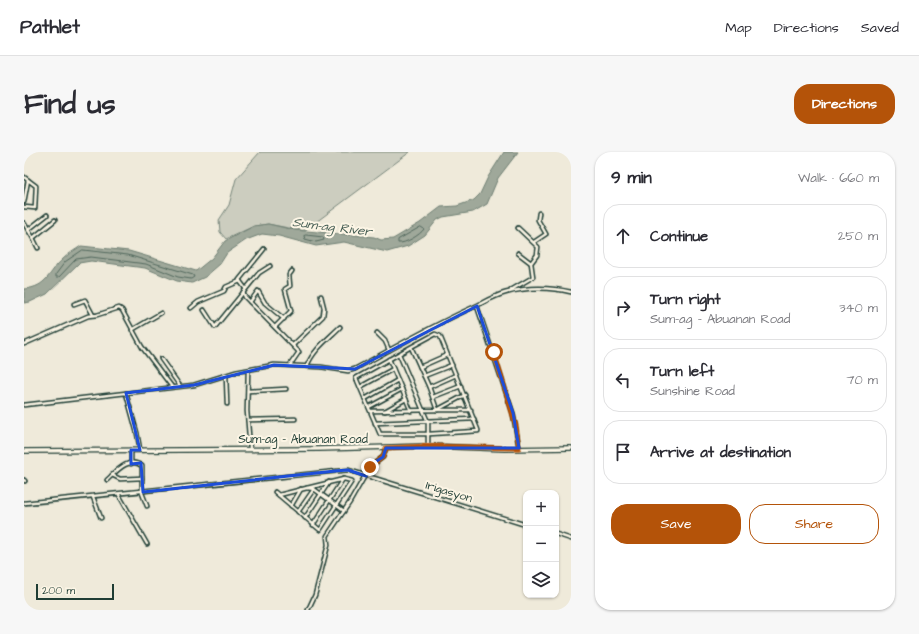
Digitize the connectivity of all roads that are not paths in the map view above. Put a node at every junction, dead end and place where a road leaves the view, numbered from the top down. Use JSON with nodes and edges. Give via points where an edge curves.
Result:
{"nodes":[{"id":1,"x":24,"y":177,"type":"edge"},
{"id":2,"x":28,"y":180,"type":"junction"},
{"id":3,"x":24,"y":202,"type":"edge"},
{"id":4,"x":24,"y":207,"type":"edge"},
{"id":5,"x":539,"y":213,"type":"dead end"},
{"id":6,"x":47,"y":215,"type":"dead end"},
{"id":7,"x":55,"y":220,"type":"dead end"},
{"id":8,"x":24,"y":223,"type":"edge"},
{"id":9,"x":518,"y":228,"type":"dead end"},
{"id":10,"x":28,"y":230,"type":"junction"},
{"id":11,"x":33,"y":238,"type":"junction"},
{"id":12,"x":534,"y":242,"type":"junction"},
{"id":13,"x":38,"y":248,"type":"dead end"},
{"id":14,"x":264,"y":249,"type":"dead end"},
{"id":15,"x":518,"y":252,"type":"dead end"},
{"id":16,"x":531,"y":263,"type":"junction"},
{"id":17,"x":270,"y":266,"type":"dead end"},
{"id":18,"x":292,"y":271,"type":"dead end"},
{"id":19,"x":240,"y":281,"type":"junction"},
{"id":20,"x":245,"y":288,"type":"junction"},
{"id":21,"x":243,"y":292,"type":"junction"},
{"id":22,"x":510,"y":292,"type":"junction"},
{"id":23,"x":571,"y":292,"type":"edge"},
{"id":24,"x":321,"y":296,"type":"dead end"},
{"id":25,"x":250,"y":302,"type":"junction"},
{"id":26,"x":74,"y":304,"type":"dead end"},
{"id":27,"x":477,"y":306,"type":"junction"},
{"id":28,"x":191,"y":308,"type":"dead end"},
{"id":29,"x":204,"y":310,"type":"dead end"},
{"id":30,"x":161,"y":313,"type":"dead end"},
{"id":31,"x":93,"y":315,"type":"junction"},
{"id":32,"x":284,"y":319,"type":"junction"},
{"id":33,"x":275,"y":327,"type":"junction"},
{"id":34,"x":340,"y":327,"type":"dead end"},
{"id":35,"x":132,"y":330,"type":"junction"},
{"id":36,"x":377,"y":333,"type":"dead end"},
{"id":37,"x":24,"y":344,"type":"edge"},
{"id":38,"x":293,"y":345,"type":"junction"},
{"id":39,"x":411,"y":347,"type":"junction"},
{"id":40,"x":389,"y":350,"type":"junction"},
{"id":41,"x":400,"y":354,"type":"junction"},
{"id":42,"x":447,"y":355,"type":"junction"},
{"id":43,"x":162,"y":359,"type":"dead end"},
{"id":44,"x":389,"y":360,"type":"junction"},
{"id":45,"x":290,"y":365,"type":"junction"},
{"id":46,"x":452,"y":365,"type":"junction"},
{"id":47,"x":307,"y":366,"type":"junction"},
{"id":48,"x":420,"y":367,"type":"junction"},
{"id":49,"x":393,"y":370,"type":"junction"},
{"id":50,"x":248,"y":371,"type":"junction"},
{"id":51,"x":456,"y":375,"type":"junction"},
{"id":52,"x":226,"y":376,"type":"junction"},
{"id":53,"x":424,"y":376,"type":"junction"},
{"id":54,"x":398,"y":380,"type":"junction"},
{"id":55,"x":180,"y":386,"type":"junction"},
{"id":56,"x":461,"y":386,"type":"junction"},
{"id":57,"x":172,"y":387,"type":"junction"},
{"id":58,"x":360,"y":387,"type":"junction"},
{"id":59,"x":429,"y":387,"type":"junction"},
{"id":60,"x":286,"y":389,"type":"dead end"},
{"id":61,"x":402,"y":389,"type":"junction"},
{"id":62,"x":248,"y":391,"type":"junction"},
{"id":63,"x":126,"y":393,"type":"junction"},
{"id":64,"x":465,"y":395,"type":"junction"},
{"id":65,"x":433,"y":397,"type":"junction"},
{"id":66,"x":365,"y":399,"type":"junction"},
{"id":67,"x":406,"y":400,"type":"junction"},
{"id":68,"x":227,"y":404,"type":"dead end"},
{"id":69,"x":24,"y":405,"type":"edge"},
{"id":70,"x":369,"y":407,"type":"junction"},
{"id":71,"x":437,"y":410,"type":"junction"},
{"id":72,"x":471,"y":410,"type":"junction"},
{"id":73,"x":371,"y":411,"type":"junction"},
{"id":74,"x":385,"y":411,"type":"junction"},
{"id":75,"x":411,"y":411,"type":"junction"},
{"id":76,"x":424,"y":411,"type":"junction"},
{"id":77,"x":295,"y":419,"type":"dead end"},
{"id":78,"x":474,"y":419,"type":"junction"},
{"id":79,"x":248,"y":420,"type":"junction"},
{"id":80,"x":428,"y":422,"type":"junction"},
{"id":81,"x":375,"y":423,"type":"junction"},
{"id":82,"x":428,"y":434,"type":"junction"},
{"id":83,"x":428,"y":446,"type":"junction"},
{"id":84,"x":250,"y":448,"type":"junction"},
{"id":85,"x":386,"y":448,"type":"junction"},
{"id":86,"x":519,"y":448,"type":"junction"},
{"id":87,"x":571,"y":448,"type":"edge"},
{"id":88,"x":24,"y":450,"type":"edge"},
{"id":89,"x":131,"y":450,"type":"junction"},
{"id":90,"x":140,"y":450,"type":"junction"},
{"id":91,"x":131,"y":464,"type":"junction"},
{"id":92,"x":112,"y":475,"type":"junction"},
{"id":93,"x":366,"y":476,"type":"junction"},
{"id":94,"x":142,"y":478,"type":"junction"},
{"id":95,"x":344,"y":479,"type":"junction"},
{"id":96,"x":107,"y":480,"type":"dead end"},
{"id":97,"x":329,"y":482,"type":"junction"},
{"id":98,"x":307,"y":488,"type":"junction"},
{"id":99,"x":301,"y":489,"type":"junction"},
{"id":100,"x":314,"y":489,"type":"junction"},
{"id":101,"x":275,"y":492,"type":"dead end"},
{"id":102,"x":143,"y":493,"type":"junction"},
{"id":103,"x":321,"y":494,"type":"junction"},
{"id":104,"x":279,"y":495,"type":"junction"},
{"id":105,"x":120,"y":496,"type":"junction"},
{"id":106,"x":93,"y":498,"type":"junction"},
{"id":107,"x":329,"y":500,"type":"junction"},
{"id":108,"x":24,"y":503,"type":"edge"},
{"id":109,"x":337,"y":505,"type":"junction"},
{"id":110,"x":147,"y":506,"type":"dead end"},
{"id":111,"x":291,"y":506,"type":"junction"},
{"id":112,"x":344,"y":511,"type":"junction"},
{"id":113,"x":298,"y":512,"type":"junction"},
{"id":114,"x":102,"y":518,"type":"dead end"},
{"id":115,"x":305,"y":518,"type":"junction"},
{"id":116,"x":523,"y":524,"type":"edge"},
{"id":117,"x":313,"y":525,"type":"junction"},
{"id":118,"x":559,"y":535,"type":"edge"},
{"id":119,"x":571,"y":539,"type":"edge"},
{"id":120,"x":147,"y":544,"type":"dead end"},
{"id":121,"x":308,"y":610,"type":"edge"}],
"edges":[{"from":1,"to":2,"type":"street"},
{"from":2,"to":3,"type":"street"},
{"from":2,"to":4,"type":"street","via":[[36,186],[35,208]]},
{"from":5,"to":12,"type":"street","via":[[538,220],[546,234]]},
{"from":6,"to":10,"type":"street"},
{"from":7,"to":11,"type":"street"},
{"from":8,"to":10,"type":"street"},
{"from":9,"to":12,"type":"street"},
{"from":10,"to":11,"type":"street"},
{"from":11,"to":13,"type":"street"},
{"from":12,"to":16,"type":"street","via":[[538,254]]},
{"from":14,"to":19,"type":"street"},
{"from":15,"to":16,"type":"street"},
{"from":16,"to":22,"type":"street","via":[[533,277]]},
{"from":17,"to":20,"type":"street","via":[[261,271]]},
{"from":18,"to":32,"type":"street","via":[[289,275],[290,286],[285,289],[291,310]]},
{"from":19,"to":20,"type":"street"},
{"from":19,"to":28,"type":"street"},
{"from":20,"to":21,"type":"street"},
{"from":21,"to":25,"type":"street"},
{"from":21,"to":29,"type":"street","via":[[215,327]]},
{"from":22,"to":23,"type":"street","via":[[553,288]]},
{"from":22,"to":27,"type":"street","via":[[497,295]]},
{"from":24,"to":38,"type":"street","via":[[323,316]]},
{"from":25,"to":32,"type":"street","via":[[258,292],[265,303]]},
{"from":25,"to":33,"type":"street"},
{"from":26,"to":31,"type":"street","via":[[85,300]]},
{"from":27,"to":40,"type":"street"},
{"from":27,"to":86,"type":"street","via":[[513,413]]},
{"from":30,"to":35,"type":"street"},
{"from":31,"to":35,"type":"street","via":[[121,309]]},
{"from":31,"to":37,"type":"street"},
{"from":32,"to":33,"type":"street"},
{"from":33,"to":38,"type":"street"},
{"from":34,"to":47,"type":"street","via":[[319,348]]},
{"from":35,"to":57,"type":"street"},
{"from":36,"to":40,"type":"street"},
{"from":38,"to":45,"type":"street","via":[[299,354]]},
{"from":39,"to":41,"type":"street"},
{"from":39,"to":42,"type":"street","via":[[438,334]]},
{"from":39,"to":48,"type":"street"},
{"from":40,"to":47,"type":"street","via":[[348,371]]},
{"from":41,"to":44,"type":"street"},
{"from":41,"to":76,"type":"street"},
{"from":42,"to":46,"type":"street"},
{"from":42,"to":48,"type":"street"},
{"from":43,"to":55,"type":"street"},
{"from":44,"to":49,"type":"street"},
{"from":44,"to":58,"type":"street","via":[[356,378]]},
{"from":45,"to":47,"type":"street"},
{"from":45,"to":50,"type":"street","via":[[274,365]]},
{"from":46,"to":51,"type":"street"},
{"from":46,"to":53,"type":"street"},
{"from":48,"to":53,"type":"street"},
{"from":49,"to":54,"type":"street"},
{"from":49,"to":58,"type":"street"},
{"from":50,"to":52,"type":"street"},
{"from":50,"to":62,"type":"street"},
{"from":51,"to":56,"type":"street"},
{"from":51,"to":59,"type":"street"},
{"from":52,"to":55,"type":"street"},
{"from":52,"to":68,"type":"street"},
{"from":53,"to":59,"type":"street"},
{"from":54,"to":61,"type":"street"},
{"from":54,"to":66,"type":"street"},
{"from":55,"to":57,"type":"street"},
{"from":56,"to":64,"type":"street"},
{"from":56,"to":65,"type":"street"},
{"from":57,"to":63,"type":"street"},
{"from":58,"to":66,"type":"street"},
{"from":59,"to":65,"type":"street"},
{"from":60,"to":62,"type":"street"},
{"from":61,"to":67,"type":"street"},
{"from":61,"to":70,"type":"street"},
{"from":62,"to":79,"type":"street"},
{"from":63,"to":69,"type":"street"},
{"from":63,"to":90,"type":"street"},
{"from":64,"to":71,"type":"street"},
{"from":64,"to":72,"type":"street"},
{"from":65,"to":71,"type":"street"},
{"from":66,"to":70,"type":"street"},
{"from":67,"to":74,"type":"street"},
{"from":67,"to":75,"type":"street"},
{"from":70,"to":73,"type":"street"},
{"from":71,"to":72,"type":"street"},
{"from":71,"to":76,"type":"street"},
{"from":72,"to":78,"type":"street"},
{"from":73,"to":74,"type":"street"},
{"from":73,"to":81,"type":"street"},
{"from":74,"to":75,"type":"street"},
{"from":75,"to":76,"type":"street"},
{"from":76,"to":80,"type":"street"},
{"from":77,"to":79,"type":"street"},
{"from":78,"to":80,"type":"street"},
{"from":78,"to":82,"type":"street","via":[[478,431]]},
{"from":79,"to":84,"type":"street"},
{"from":80,"to":81,"type":"street"},
{"from":80,"to":82,"type":"street"},
{"from":81,"to":82,"type":"street","via":[[379,432],[383,434]]},
{"from":82,"to":83,"type":"street"},
{"from":83,"to":85,"type":"main road","name":"Sum-ag - Abuanan Road"},
{"from":83,"to":86,"type":"main road","name":"Sum-ag - Abuanan Road"},
{"from":84,"to":85,"type":"main road","name":"Sum-ag - Abuanan Road"},
{"from":84,"to":90,"type":"main road","name":"Sum-ag - Abuanan Road"},
{"from":85,"to":93,"type":"street","via":[[383,457],[372,464]]},
{"from":86,"to":87,"type":"main road","name":"Sum-ag - Abuanan Road"},
{"from":88,"to":89,"type":"main road","name":"Sum-ag - Abuanan Road"},
{"from":89,"to":90,"type":"main road","name":"Sum-ag - Abuanan Road"},
{"from":89,"to":91,"type":"street"},
{"from":91,"to":92,"type":"street","via":[[121,466]]},
{"from":91,"to":94,"type":"street","via":[[137,463],[142,466]]},
{"from":92,"to":94,"type":"street","via":[[120,479]]},
{"from":92,"to":96,"type":"street"},
{"from":93,"to":102,"type":"street","name":"Irigasyon","via":[[348,470]]},
{"from":93,"to":112,"type":"street"},
{"from":93,"to":116,"type":"street","name":"Irigasyon"},
{"from":94,"to":102,"type":"street"},
{"from":95,"to":97,"type":"street"},
{"from":95,"to":107,"type":"street"},
{"from":95,"to":109,"type":"street","via":[[352,481]]},
{"from":97,"to":98,"type":"street"},
{"from":97,"to":103,"type":"street"},
{"from":98,"to":99,"type":"street"},
{"from":98,"to":100,"type":"street"},
{"from":99,"to":104,"type":"street"},
{"from":99,"to":111,"type":"street"},
{"from":100,"to":103,"type":"street"},
{"from":100,"to":113,"type":"street"},
{"from":101,"to":104,"type":"street"},
{"from":102,"to":105,"type":"street","name":"Irigasyon"},
{"from":102,"to":110,"type":"street"},
{"from":103,"to":107,"type":"street"},
{"from":103,"to":115,"type":"street"},
{"from":104,"to":111,"type":"street"},
{"from":105,"to":106,"type":"street","name":"Irigasyon"},
{"from":105,"to":120,"type":"street"},
{"from":106,"to":108,"type":"street","name":"Irigasyon"},
{"from":106,"to":114,"type":"street"},
{"from":107,"to":109,"type":"street"},
{"from":107,"to":117,"type":"street"},
{"from":109,"to":112,"type":"street"},
{"from":109,"to":117,"type":"street","via":[[321,529]]},
{"from":111,"to":113,"type":"street"},
{"from":112,"to":121,"type":"street","via":[[327,536],[328,545],[316,595]]},
{"from":113,"to":115,"type":"street"},
{"from":115,"to":117,"type":"street"},
{"from":118,"to":119,"type":"street"}]}
